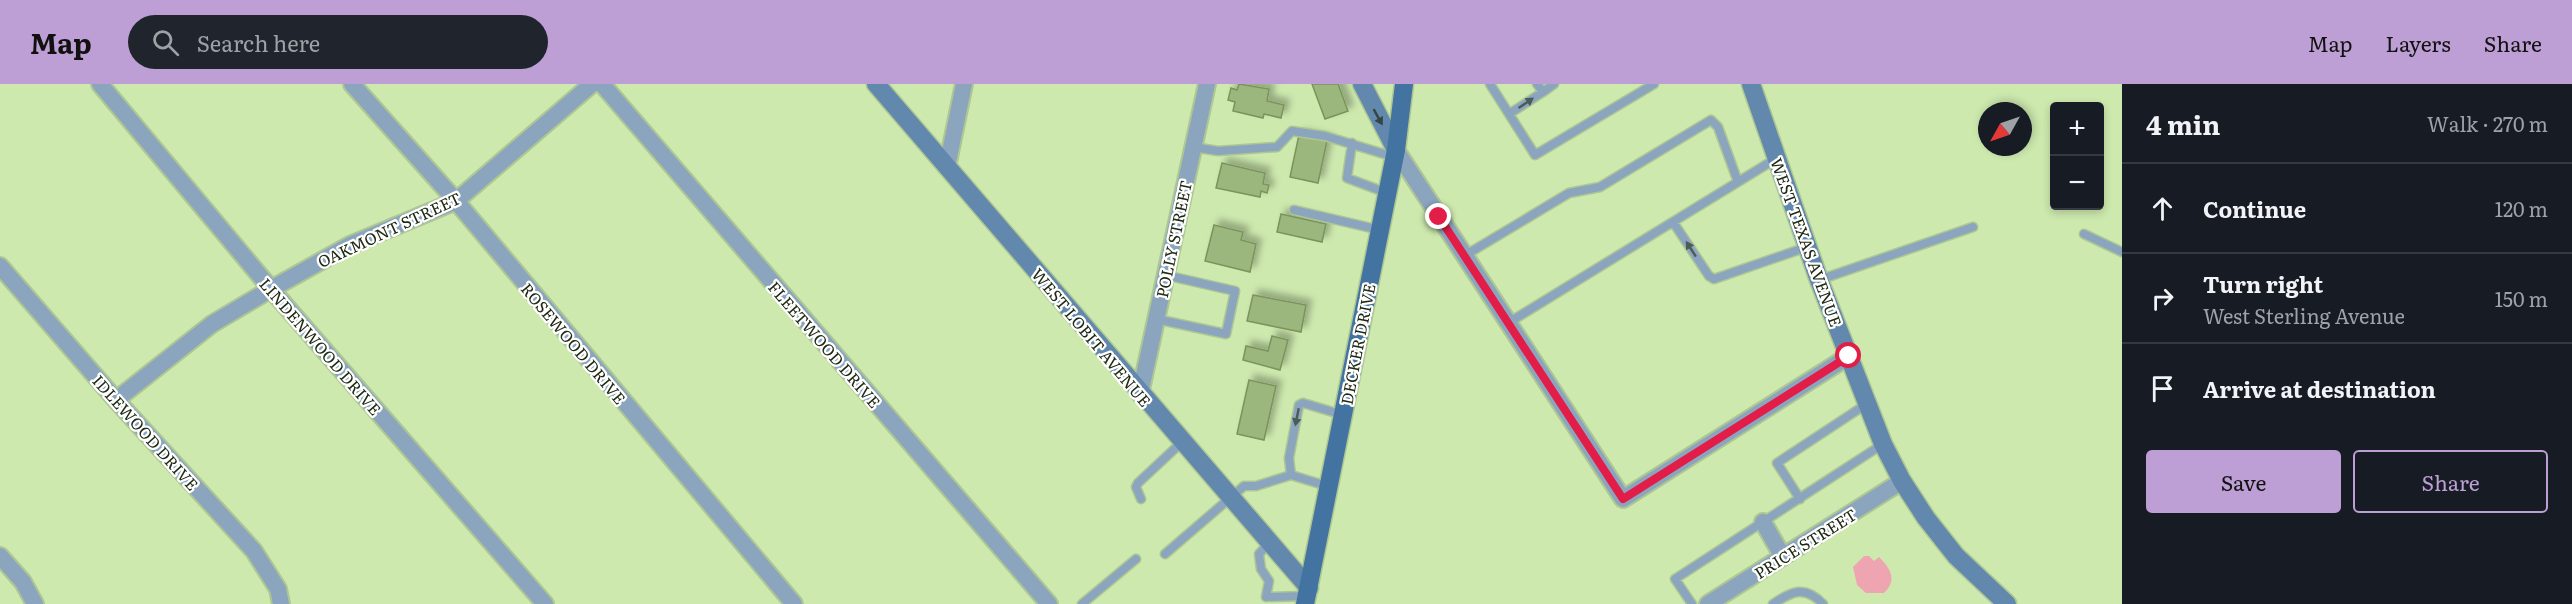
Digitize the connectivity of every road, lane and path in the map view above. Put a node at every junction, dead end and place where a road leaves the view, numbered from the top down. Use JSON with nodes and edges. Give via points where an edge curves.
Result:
{"nodes":[{"id":1,"x":100,"y":84,"type":"edge"},
{"id":2,"x":352,"y":84,"type":"edge"},
{"id":3,"x":592,"y":84,"type":"edge"},
{"id":4,"x":602,"y":84,"type":"edge"},
{"id":5,"x":876,"y":84,"type":"edge"},
{"id":6,"x":964,"y":84,"type":"edge"},
{"id":7,"x":1207,"y":84,"type":"edge"},
{"id":8,"x":1362,"y":84,"type":"edge"},
{"id":9,"x":1404,"y":84,"type":"edge"},
{"id":10,"x":1490,"y":84,"type":"edge"},
{"id":11,"x":1554,"y":84,"type":"edge"},
{"id":12,"x":1654,"y":84,"type":"edge"},
{"id":13,"x":1751,"y":84,"type":"edge"},
{"id":14,"x":1540,"y":88,"type":"edge"},
{"id":15,"x":1509,"y":114,"type":"junction"},
{"id":16,"x":1352,"y":143,"type":"junction"},
{"id":17,"x":1193,"y":147,"type":"junction"},
{"id":18,"x":1395,"y":153,"type":"junction"},
{"id":19,"x":1777,"y":158,"type":"junction"},
{"id":20,"x":947,"y":167,"type":"junction"},
{"id":21,"x":1738,"y":182,"type":"junction"},
{"id":22,"x":1387,"y":192,"type":"junction"},
{"id":23,"x":456,"y":201,"type":"junction"},
{"id":24,"x":1294,"y":210,"type":"dead end"},
{"id":25,"x":1673,"y":222,"type":"junction"},
{"id":26,"x":1973,"y":226,"type":"dead end"},
{"id":27,"x":1380,"y":230,"type":"junction"},
{"id":28,"x":2085,"y":234,"type":"dead end"},
{"id":29,"x":1808,"y":247,"type":"junction"},
{"id":30,"x":2122,"y":252,"type":"edge"},
{"id":31,"x":1464,"y":256,"type":"junction"},
{"id":32,"x":0,"y":266,"type":"edge"},
{"id":33,"x":1166,"y":275,"type":"junction"},
{"id":34,"x":1819,"y":280,"type":"junction"},
{"id":35,"x":271,"y":289,"type":"junction"},
{"id":36,"x":1156,"y":319,"type":"junction"},
{"id":37,"x":1507,"y":324,"type":"junction"},
{"id":38,"x":1849,"y":356,"type":"junction"},
{"id":39,"x":1140,"y":394,"type":"junction"},
{"id":40,"x":116,"y":400,"type":"junction"},
{"id":41,"x":1865,"y":405,"type":"junction"},
{"id":42,"x":1343,"y":415,"type":"junction"},
{"id":43,"x":1182,"y":442,"type":"junction"},
{"id":44,"x":1883,"y":444,"type":"junction"},
{"id":45,"x":1292,"y":475,"type":"junction"},
{"id":46,"x":1902,"y":481,"type":"junction"},
{"id":47,"x":1330,"y":487,"type":"junction"},
{"id":48,"x":1230,"y":498,"type":"junction"},
{"id":49,"x":1800,"y":499,"type":"junction"},
{"id":50,"x":1141,"y":500,"type":"dead end"},
{"id":51,"x":1763,"y":522,"type":"junction"},
{"id":52,"x":1269,"y":543,"type":"junction"},
{"id":53,"x":1165,"y":554,"type":"dead end"},
{"id":54,"x":0,"y":556,"type":"edge"},
{"id":55,"x":1783,"y":557,"type":"junction"},
{"id":56,"x":1136,"y":559,"type":"dead end"},
{"id":57,"x":1307,"y":596,"type":"edge"},
{"id":58,"x":1265,"y":600,"type":"edge"},
{"id":59,"x":35,"y":604,"type":"edge"},
{"id":60,"x":281,"y":604,"type":"edge"},
{"id":61,"x":545,"y":604,"type":"edge"},
{"id":62,"x":794,"y":604,"type":"edge"},
{"id":63,"x":1048,"y":604,"type":"edge"},
{"id":64,"x":1083,"y":604,"type":"edge"},
{"id":65,"x":1692,"y":604,"type":"edge"},
{"id":66,"x":1708,"y":604,"type":"edge"},
{"id":67,"x":1773,"y":604,"type":"edge"},
{"id":68,"x":1823,"y":604,"type":"edge"},
{"id":69,"x":2007,"y":604,"type":"edge"}],
"edges":[{"from":1,"to":35,"type":"street","name":"LINDENWOOD DRIVE"},
{"from":2,"to":23,"type":"street","name":"ROSEWOOD DRIVE"},
{"from":3,"to":23,"type":"street","name":"OAKMONT STREET"},
{"from":4,"to":63,"type":"street","name":"FLEETWOOD DRIVE"},
{"from":5,"to":20,"type":"street","name":"WEST LOBIT AVENUE"},
{"from":6,"to":20,"type":"street"},
{"from":7,"to":17,"type":"street","name":"POLLY STREET"},
{"from":8,"to":18,"type":"street","one_way":true},
{"from":9,"to":18,"type":"main road","name":"DECKER DRIVE"},
{"from":10,"to":15,"type":"lane"},
{"from":11,"to":14,"type":"lane"},
{"from":12,"to":15,"type":"lane","via":[[1535,155]]},
{"from":13,"to":19,"type":"street","name":"WEST TEXAS AVENUE"},
{"from":15,"to":14,"type":"lane","one_way":true},
{"from":16,"to":17,"type":"lane","via":[[1292,131],[1277,147],[1218,151]]},
{"from":16,"to":18,"type":"lane"},
{"from":16,"to":22,"type":"lane","via":[[1347,178]]},
{"from":17,"to":33,"type":"street","name":"POLLY STREET"},
{"from":18,"to":22,"type":"main road","name":"DECKER DRIVE"},
{"from":18,"to":31,"type":"street"},
{"from":19,"to":21,"type":"lane"},
{"from":19,"to":29,"type":"street","name":"WEST TEXAS AVENUE"},
{"from":20,"to":39,"type":"street","name":"WEST LOBIT AVENUE"},
{"from":21,"to":25,"type":"lane"},
{"from":21,"to":31,"type":"lane","via":[[1718,127],[1711,120],[1600,187],[1569,193]]},
{"from":22,"to":27,"type":"main road","name":"DECKER DRIVE"},
{"from":23,"to":35,"type":"street","name":"OAKMONT STREET","via":[[350,245]]},
{"from":23,"to":62,"type":"street","name":"ROSEWOOD DRIVE"},
{"from":24,"to":27,"type":"lane"},
{"from":29,"to":25,"type":"lane","one_way":true,"via":[[1714,279]]},
{"from":25,"to":37,"type":"lane"},
{"from":26,"to":34,"type":"lane"},
{"from":27,"to":42,"type":"main road","name":"DECKER DRIVE"},
{"from":28,"to":30,"type":"lane"},
{"from":29,"to":34,"type":"street","name":"WEST TEXAS AVENUE"},
{"from":31,"to":37,"type":"street"},
{"from":32,"to":40,"type":"street","name":"IDLEWOOD DRIVE"},
{"from":33,"to":36,"type":"street","name":"POLLY STREET"},
{"from":33,"to":36,"type":"lane","via":[[1235,291],[1226,334]]},
{"from":34,"to":38,"type":"street","name":"WEST TEXAS AVENUE"},
{"from":35,"to":40,"type":"street","name":"OAKMONT STREET","via":[[203,330]]},
{"from":35,"to":61,"type":"street","name":"LINDENWOOD DRIVE"},
{"from":36,"to":39,"type":"street","name":"POLLY STREET"},
{"from":37,"to":38,"type":"street","via":[[1623,499]]},
{"from":38,"to":41,"type":"street","name":"WEST TEXAS AVENUE"},
{"from":39,"to":43,"type":"street","name":"WEST LOBIT AVENUE"},
{"from":40,"to":60,"type":"street","name":"IDLEWOOD DRIVE","via":[[254,551],[278,589]]},
{"from":41,"to":44,"type":"street","name":"WEST TEXAS AVENUE"},
{"from":41,"to":49,"type":"lane","via":[[1777,463]]},
{"from":42,"to":45,"type":"lane","one_way":true,"via":[[1299,405],[1289,458]]},
{"from":42,"to":47,"type":"main road","name":"DECKER DRIVE"},
{"from":43,"to":48,"type":"street","name":"WEST LOBIT AVENUE"},
{"from":43,"to":50,"type":"lane","via":[[1138,483]]},
{"from":44,"to":46,"type":"street","name":"WEST TEXAS AVENUE"},
{"from":44,"to":49,"type":"lane"},
{"from":45,"to":47,"type":"lane"},
{"from":45,"to":48,"type":"lane","via":[[1244,486]]},
{"from":46,"to":55,"type":"street","name":"PRICE STREET"},
{"from":46,"to":69,"type":"street","name":"WEST TEXAS AVENUE","via":[[1956,556]]},
{"from":47,"to":57,"type":"main road","name":"DECKER DRIVE"},
{"from":48,"to":52,"type":"street","name":"WEST LOBIT AVENUE"},
{"from":48,"to":53,"type":"lane"},
{"from":49,"to":51,"type":"lane"},
{"from":51,"to":55,"type":"street"},
{"from":51,"to":65,"type":"lane","via":[[1675,579]]},
{"from":52,"to":57,"type":"street","name":"WEST LOBIT AVENUE"},
{"from":52,"to":58,"type":"lane","via":[[1259,554],[1261,569],[1269,581]]},
{"from":54,"to":59,"type":"street","via":[[23,582]]},
{"from":55,"to":66,"type":"street","name":"PRICE STREET"},
{"from":56,"to":64,"type":"lane"},
{"from":57,"to":58,"type":"lane"},
{"from":67,"to":68,"type":"lane","via":[[1803,590]]}]}
